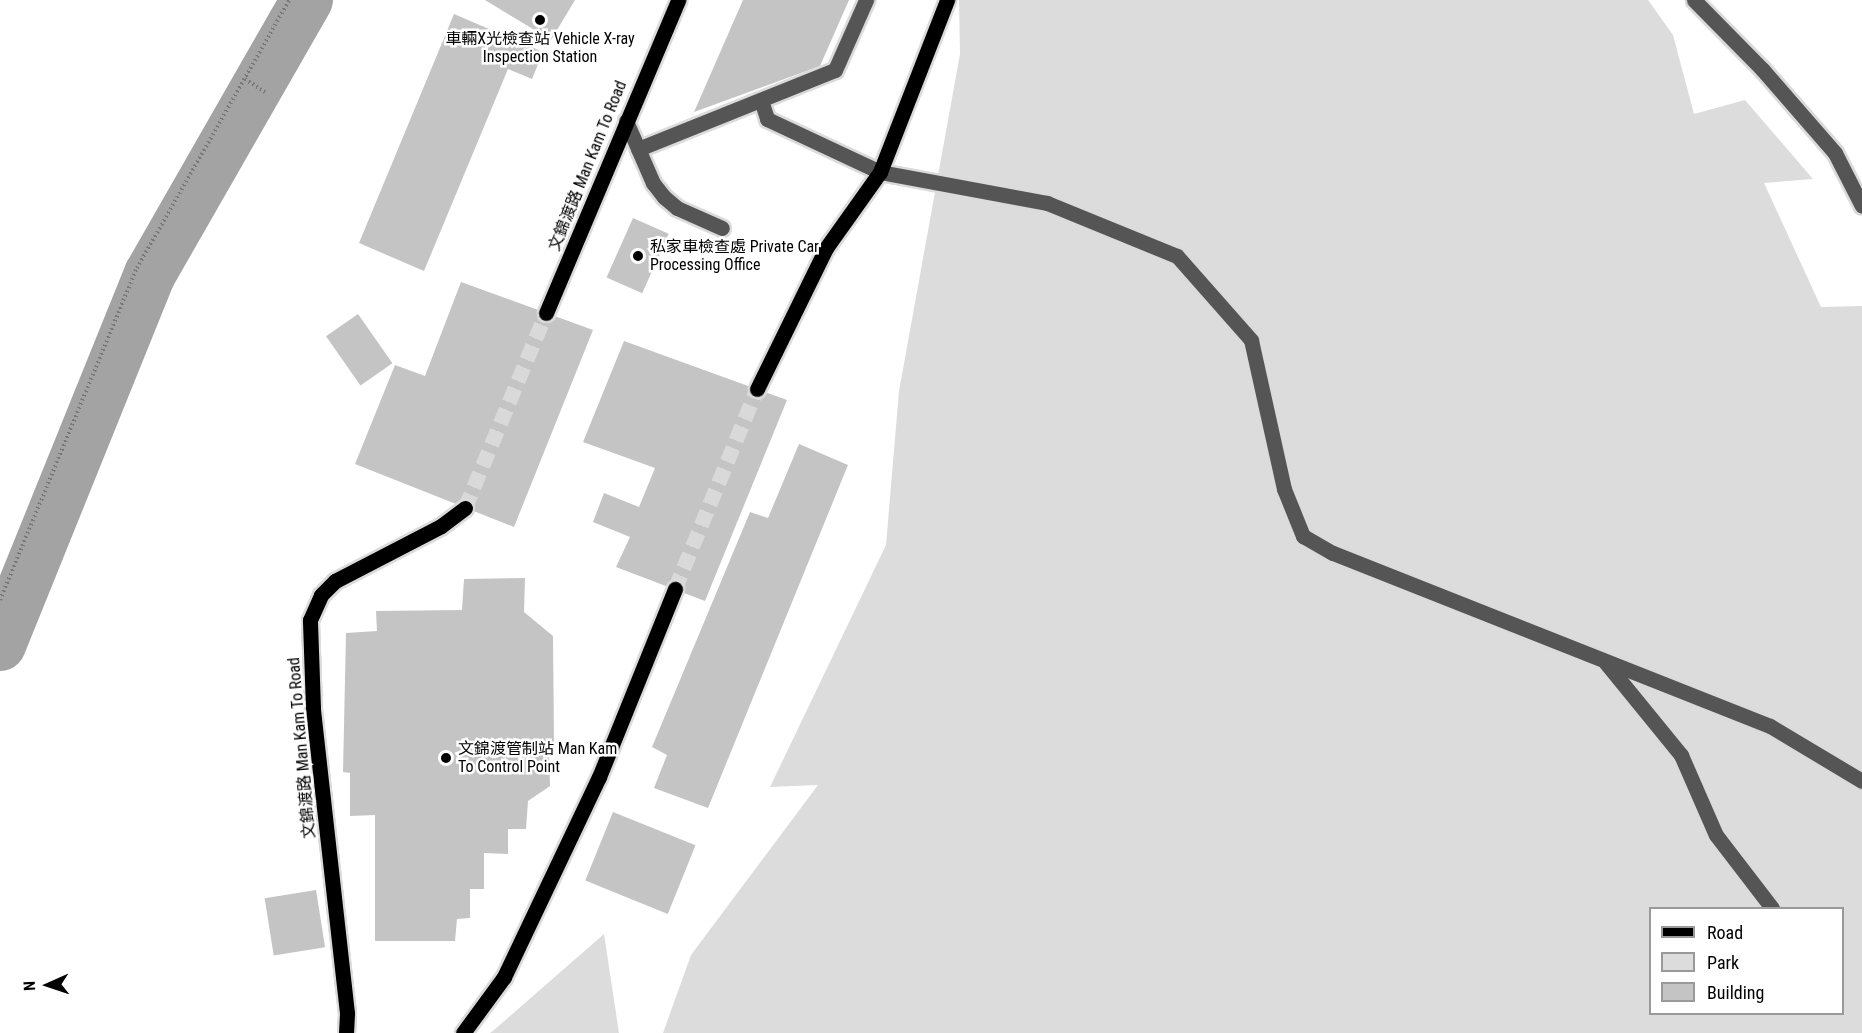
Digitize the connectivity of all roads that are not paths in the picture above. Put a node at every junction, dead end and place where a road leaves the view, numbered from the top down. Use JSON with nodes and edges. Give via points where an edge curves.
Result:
{"nodes":[{"id":1,"x":678,"y":0,"type":"edge"},
{"id":2,"x":866,"y":0,"type":"edge"},
{"id":3,"x":947,"y":0,"type":"edge"},
{"id":4,"x":1694,"y":0,"type":"edge"},
{"id":5,"x":760,"y":100,"type":"junction"},
{"id":6,"x":626,"y":121,"type":"junction"},
{"id":7,"x":638,"y":149,"type":"junction"},
{"id":8,"x":879,"y":172,"type":"junction"},
{"id":9,"x":1862,"y":206,"type":"edge"},
{"id":10,"x":722,"y":228,"type":"dead end"},
{"id":11,"x":546,"y":313,"type":"tunnel mouth"},
{"id":12,"x":757,"y":390,"type":"tunnel mouth"},
{"id":13,"x":465,"y":508,"type":"tunnel mouth"},
{"id":14,"x":675,"y":590,"type":"tunnel mouth"},
{"id":15,"x":1604,"y":660,"type":"junction"},
{"id":16,"x":1862,"y":781,"type":"edge"},
{"id":17,"x":1770,"y":907,"type":"edge"},
{"id":18,"x":346,"y":1033,"type":"edge"},
{"id":19,"x":463,"y":1033,"type":"edge"}],
"edges":[{"from":1,"to":6,"type":"main road","name":"文錦渡路 Man Kam To Road"},
{"from":2,"to":5,"type":"street","via":[[835,70]]},
{"from":3,"to":8,"type":"main road"},
{"from":4,"to":9,"type":"street","via":[[1762,69],[1834,153]]},
{"from":5,"to":7,"type":"street"},
{"from":5,"to":8,"type":"street","via":[[767,119]]},
{"from":6,"to":7,"type":"street"},
{"from":6,"to":11,"type":"main road","name":"文錦渡路 Man Kam To Road"},
{"from":7,"to":10,"type":"street","via":[[663,197],[677,208]]},
{"from":8,"to":12,"type":"main road","via":[[826,248]]},
{"from":8,"to":15,"type":"street","via":[[1047,203],[1177,256],[1251,340],[1284,489],[1303,536],[1333,553]]},
{"from":13,"to":18,"type":"main road","name":"文錦渡路 Man Kam To Road","via":[[441,526],[335,581],[321,595],[310,620],[313,708],[347,1013]]},
{"from":14,"to":19,"type":"main road","via":[[599,777],[504,977]]},
{"from":15,"to":16,"type":"street","via":[[1770,726]]},
{"from":15,"to":17,"type":"street","via":[[1681,755],[1716,835]]}]}
